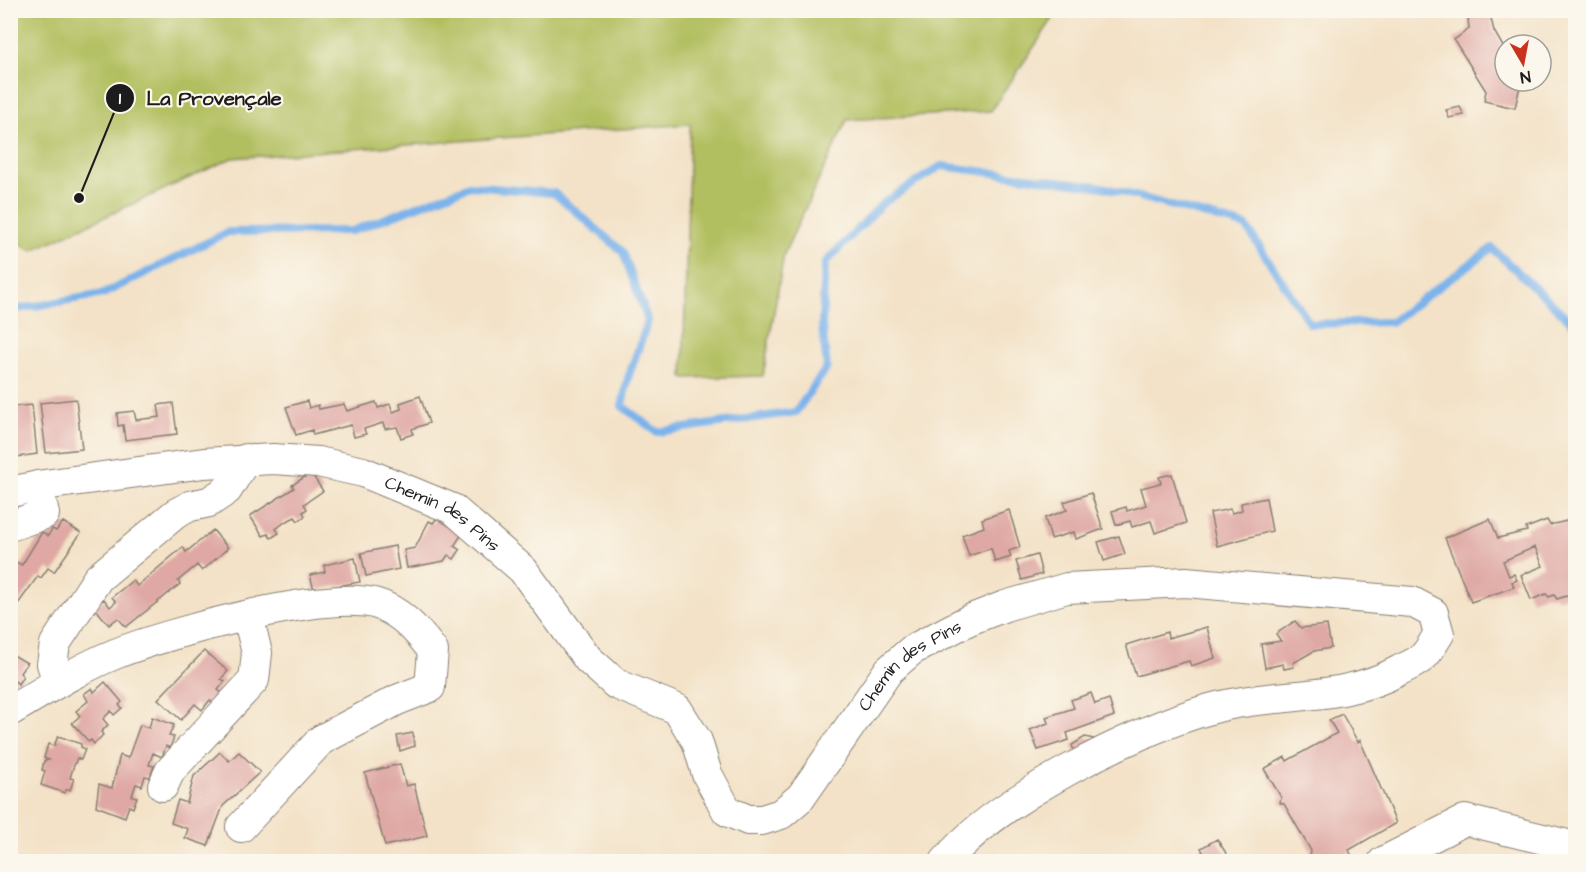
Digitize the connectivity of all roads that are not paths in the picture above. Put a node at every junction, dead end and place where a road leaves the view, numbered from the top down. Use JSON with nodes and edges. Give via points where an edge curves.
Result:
{"nodes":[{"id":1,"x":246,"y":459,"type":"junction"},
{"id":2,"x":24,"y":489,"type":"edge"},
{"id":3,"x":10,"y":526,"type":"edge"},
{"id":4,"x":248,"y":616,"type":"junction"},
{"id":5,"x":58,"y":682,"type":"junction"},
{"id":6,"x":10,"y":711,"type":"edge"},
{"id":7,"x":163,"y":786,"type":"dead end"},
{"id":8,"x":241,"y":827,"type":"dead end"},
{"id":9,"x":1575,"y":847,"type":"edge"},
{"id":10,"x":945,"y":861,"type":"edge"},
{"id":11,"x":1383,"y":861,"type":"edge"}],
"edges":[{"from":1,"to":2,"type":"street","name":"Chemin des Pins"},
{"from":1,"to":5,"type":"street","via":[[227,490],[175,514],[98,578],[55,644],[52,664]]},
{"from":1,"to":10,"type":"street","name":"Chemin des Pins","via":[[318,462],[363,472],[453,509],[523,570],[588,659],[616,684],[677,709],[727,811],[748,820],[781,814],[801,797],[889,670],[912,650],[1005,606],[1067,588],[1186,582],[1412,602],[1433,613],[1439,634],[1423,657],[1392,675],[1319,696],[1211,709],[1148,732],[1085,761],[1034,792],[957,846]]},
{"from":2,"to":3,"type":"street","via":[[44,514]]},
{"from":4,"to":5,"type":"street","via":[[115,654]]},
{"from":4,"to":7,"type":"street","via":[[257,653],[254,680],[171,771]]},
{"from":4,"to":8,"type":"street","via":[[327,602],[374,603],[411,623],[433,651],[430,687],[321,740]]},
{"from":5,"to":6,"type":"street"},
{"from":9,"to":11,"type":"street","via":[[1465,820]]}]}
